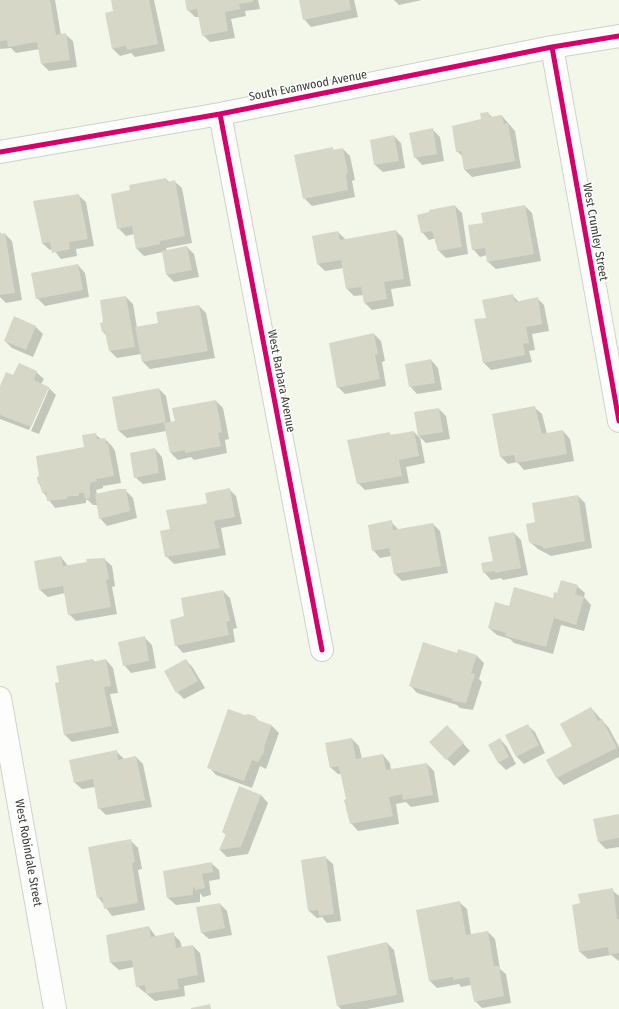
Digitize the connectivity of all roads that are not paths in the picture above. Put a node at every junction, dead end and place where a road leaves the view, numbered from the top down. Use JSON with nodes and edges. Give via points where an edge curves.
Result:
{"nodes":[{"id":1,"x":619,"y":36,"type":"edge"},
{"id":2,"x":552,"y":47,"type":"junction"},
{"id":3,"x":220,"y":114,"type":"junction"},
{"id":4,"x":0,"y":152,"type":"edge"},
{"id":5,"x":619,"y":421,"type":"edge"},
{"id":6,"x":322,"y":650,"type":"dead end"},
{"id":7,"x":0,"y":698,"type":"edge"},
{"id":8,"x":55,"y":1009,"type":"edge"}],
"edges":[{"from":1,"to":2,"type":"street","name":"South Evanwood Avenue"},
{"from":2,"to":3,"type":"street","name":"South Evanwood Avenue"},
{"from":2,"to":5,"type":"street","name":"West Crumley Street"},
{"from":3,"to":4,"type":"street","name":"South Evanwood Avenue"},
{"from":3,"to":6,"type":"street","name":"West Barbara Avenue"},
{"from":7,"to":8,"type":"street","name":"West Robindale Street"}]}
